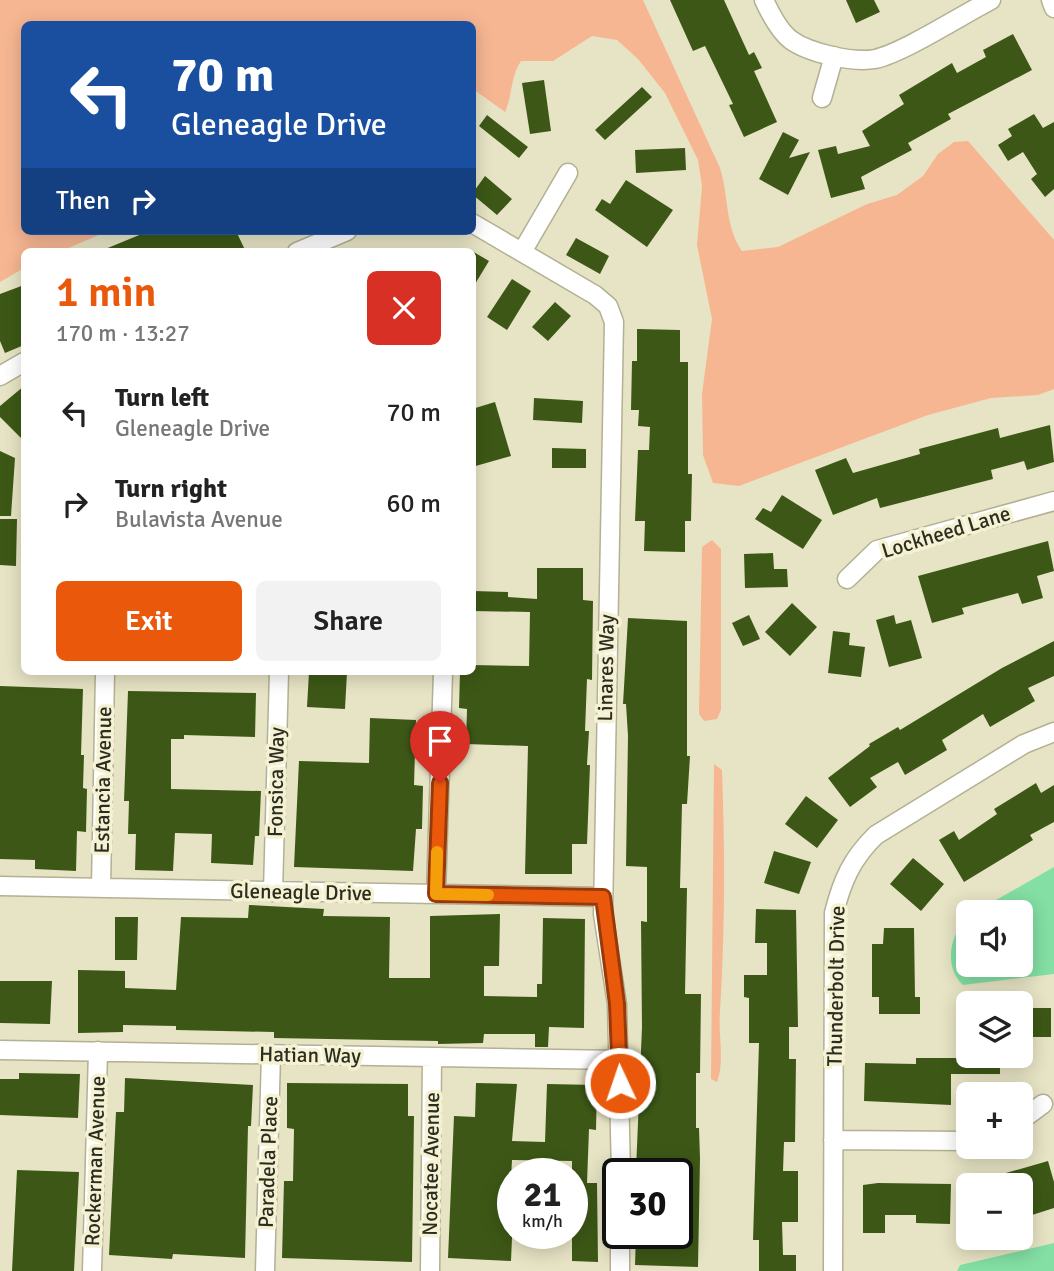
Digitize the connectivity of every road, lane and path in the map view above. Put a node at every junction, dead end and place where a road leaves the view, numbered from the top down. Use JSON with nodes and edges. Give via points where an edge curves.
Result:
{"nodes":[{"id":1,"x":764,"y":0,"type":"edge"},
{"id":2,"x":991,"y":0,"type":"edge"},
{"id":3,"x":1051,"y":0,"type":"edge"},
{"id":4,"x":1054,"y":8,"type":"edge"},
{"id":5,"x":826,"y":53,"type":"junction"},
{"id":6,"x":822,"y":98,"type":"dead end"},
{"id":7,"x":568,"y":173,"type":"dead end"},
{"id":8,"x":476,"y":225,"type":"edge"},
{"id":9,"x":337,"y":235,"type":"edge"},
{"id":10,"x":307,"y":248,"type":"edge"},
{"id":11,"x":522,"y":252,"type":"junction"},
{"id":12,"x":21,"y":364,"type":"edge"},
{"id":13,"x":0,"y":376,"type":"edge"},
{"id":14,"x":1054,"y":501,"type":"edge"},
{"id":15,"x":847,"y":579,"type":"dead end"},
{"id":16,"x":105,"y":675,"type":"edge"},
{"id":17,"x":279,"y":675,"type":"edge"},
{"id":18,"x":443,"y":675,"type":"edge"},
{"id":19,"x":1054,"y":732,"type":"edge"},
{"id":20,"x":0,"y":887,"type":"edge"},
{"id":21,"x":101,"y":888,"type":"junction"},
{"id":22,"x":273,"y":892,"type":"junction"},
{"id":23,"x":436,"y":894,"type":"junction"},
{"id":24,"x":603,"y":897,"type":"junction"},
{"id":25,"x":0,"y":1050,"type":"edge"},
{"id":26,"x":98,"y":1052,"type":"junction"},
{"id":27,"x":271,"y":1054,"type":"junction"},
{"id":28,"x":432,"y":1057,"type":"junction"},
{"id":29,"x":620,"y":1060,"type":"junction"},
{"id":30,"x":1043,"y":1104,"type":"dead end"},
{"id":31,"x":1033,"y":1111,"type":"edge"},
{"id":32,"x":833,"y":1140,"type":"junction"},
{"id":33,"x":956,"y":1141,"type":"edge"},
{"id":34,"x":621,"y":1158,"type":"edge"},
{"id":35,"x":620,"y":1249,"type":"edge"},
{"id":36,"x":92,"y":1271,"type":"edge"},
{"id":37,"x":265,"y":1271,"type":"edge"},
{"id":38,"x":430,"y":1271,"type":"edge"},
{"id":39,"x":620,"y":1271,"type":"edge"},
{"id":40,"x":833,"y":1271,"type":"edge"}],
"edges":[{"from":1,"to":5,"type":"street","via":[[792,40]]},
{"from":2,"to":5,"type":"street","via":[[877,58],[854,60]]},
{"from":3,"to":4,"type":"street"},
{"from":5,"to":6,"type":"street"},
{"from":7,"to":11,"type":"street"},
{"from":8,"to":11,"type":"street","name":"Linares Way"},
{"from":9,"to":10,"type":"street"},
{"from":11,"to":24,"type":"street","name":"Linares Way","via":[[595,295],[608,306],[614,322]]},
{"from":12,"to":13,"type":"street"},
{"from":14,"to":15,"type":"street","name":"Lockheed Lane","via":[[877,550]]},
{"from":16,"to":21,"type":"street","name":"Estancia Avenue"},
{"from":17,"to":22,"type":"street","name":"Fonsica Way"},
{"from":18,"to":23,"type":"street"},
{"from":19,"to":32,"type":"street","name":"Thunderbolt Drive","via":[[1024,744],[898,820],[856,854],[841,884],[834,914]]},
{"from":20,"to":21,"type":"street","name":"Gleneagle Drive"},
{"from":21,"to":22,"type":"street","name":"Gleneagle Drive"},
{"from":22,"to":23,"type":"street","name":"Gleneagle Drive"},
{"from":23,"to":24,"type":"street","name":"Gleneagle Drive"},
{"from":24,"to":29,"type":"street","name":"Linares Way"},
{"from":25,"to":26,"type":"street","name":"Hatian Way"},
{"from":26,"to":27,"type":"street","name":"Hatian Way"},
{"from":26,"to":36,"type":"street","name":"Rockerman Avenue"},
{"from":27,"to":28,"type":"street","name":"Hatian Way"},
{"from":27,"to":37,"type":"street","name":"Paradela Place"},
{"from":28,"to":29,"type":"street","name":"Hatian Way"},
{"from":28,"to":38,"type":"street","name":"Nocatee Avenue"},
{"from":29,"to":34,"type":"street","name":"Linares Way"},
{"from":30,"to":31,"type":"street"},
{"from":32,"to":33,"type":"street"},
{"from":32,"to":40,"type":"street","name":"Thunderbolt Drive"},
{"from":35,"to":39,"type":"street"}]}
